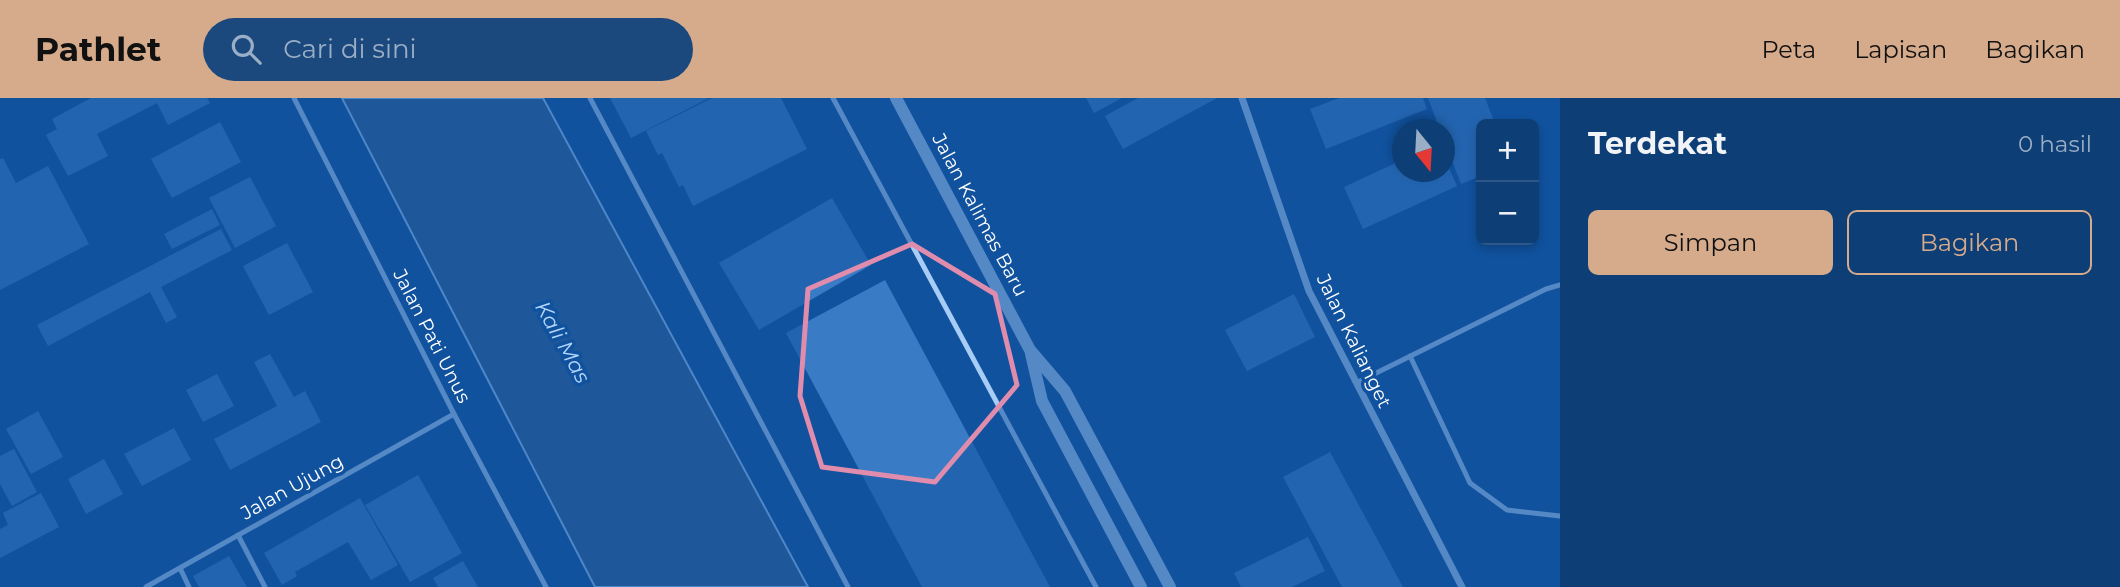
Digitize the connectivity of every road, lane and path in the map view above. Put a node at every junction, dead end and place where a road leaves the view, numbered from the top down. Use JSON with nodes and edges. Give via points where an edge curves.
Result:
{"nodes":[{"id":1,"x":293,"y":98,"type":"edge"},
{"id":2,"x":590,"y":98,"type":"edge"},
{"id":3,"x":833,"y":98,"type":"edge"},
{"id":4,"x":896,"y":98,"type":"edge"},
{"id":5,"x":1242,"y":98,"type":"edge"},
{"id":6,"x":1560,"y":285,"type":"edge"},
{"id":7,"x":1030,"y":350,"type":"junction"},
{"id":8,"x":1410,"y":356,"type":"junction"},
{"id":9,"x":1356,"y":383,"type":"junction"},
{"id":10,"x":454,"y":414,"type":"junction"},
{"id":11,"x":1560,"y":516,"type":"edge"},
{"id":12,"x":238,"y":535,"type":"junction"},
{"id":13,"x":180,"y":568,"type":"junction"},
{"id":14,"x":146,"y":587,"type":"edge"},
{"id":15,"x":189,"y":587,"type":"edge"},
{"id":16,"x":265,"y":587,"type":"edge"},
{"id":17,"x":546,"y":587,"type":"edge"},
{"id":18,"x":848,"y":587,"type":"edge"},
{"id":19,"x":1096,"y":587,"type":"edge"},
{"id":20,"x":1140,"y":587,"type":"edge"},
{"id":21,"x":1170,"y":587,"type":"edge"},
{"id":22,"x":1462,"y":587,"type":"edge"}],
"edges":[{"from":1,"to":10,"type":"lane","name":"Jalan Pati Unus"},
{"from":2,"to":18,"type":"lane"},
{"from":3,"to":19,"type":"lane"},
{"from":4,"to":7,"type":"street","name":"Jalan Kalimas Baru"},
{"from":5,"to":9,"type":"street","name":"Jalan Kalianget","via":[[1309,291]]},
{"from":6,"to":8,"type":"lane"},
{"from":7,"to":20,"type":"street","name":"Jalan Kalimas Baru","via":[[1042,401]]},
{"from":7,"to":21,"type":"street","name":"Jalan Kalimas Baru","via":[[1065,391]]},
{"from":8,"to":9,"type":"lane"},
{"from":8,"to":11,"type":"lane","via":[[1470,483],[1507,510]]},
{"from":9,"to":22,"type":"street","name":"Jalan Kalianget"},
{"from":10,"to":12,"type":"lane","name":"Jalan Ujung"},
{"from":10,"to":17,"type":"lane","name":"Jalan Pati Unus"},
{"from":12,"to":13,"type":"lane","name":"Jalan Ujung"},
{"from":12,"to":16,"type":"lane"},
{"from":13,"to":14,"type":"lane","name":"Jalan Ujung"},
{"from":13,"to":15,"type":"lane"}]}
